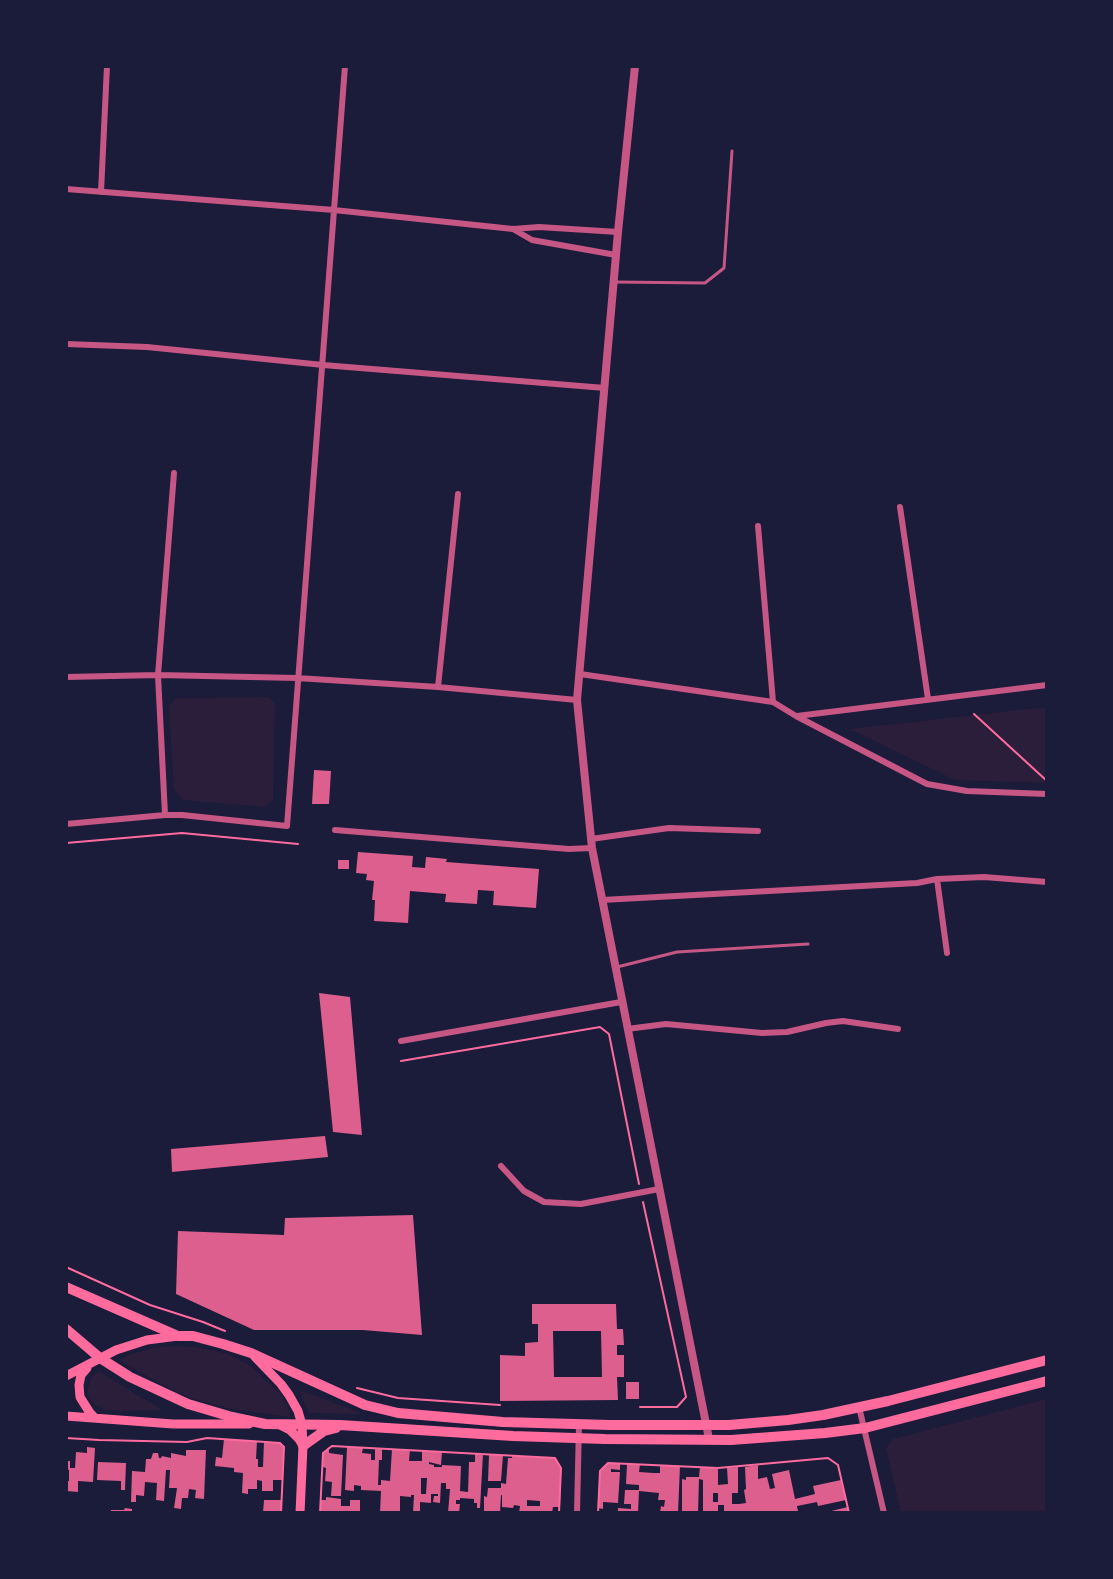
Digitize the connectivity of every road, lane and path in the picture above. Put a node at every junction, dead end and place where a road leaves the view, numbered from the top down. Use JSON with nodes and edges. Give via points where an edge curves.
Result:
{"nodes":[{"id":1,"x":107,"y":66,"type":"edge"},
{"id":2,"x":345,"y":66,"type":"edge"},
{"id":3,"x":635,"y":66,"type":"edge"},
{"id":4,"x":732,"y":151,"type":"dead end"},
{"id":5,"x":66,"y":189,"type":"edge"},
{"id":6,"x":101,"y":192,"type":"junction"},
{"id":7,"x":334,"y":210,"type":"junction"},
{"id":8,"x":513,"y":229,"type":"junction"},
{"id":9,"x":618,"y":232,"type":"junction"},
{"id":10,"x":616,"y":255,"type":"junction"},
{"id":11,"x":614,"y":282,"type":"junction"},
{"id":12,"x":66,"y":344,"type":"edge"},
{"id":13,"x":323,"y":365,"type":"junction"},
{"id":14,"x":605,"y":388,"type":"junction"},
{"id":15,"x":174,"y":474,"type":"dead end"},
{"id":16,"x":458,"y":494,"type":"dead end"},
{"id":17,"x":900,"y":507,"type":"dead end"},
{"id":18,"x":758,"y":526,"type":"dead end"},
{"id":19,"x":580,"y":674,"type":"junction"},
{"id":20,"x":158,"y":675,"type":"junction"},
{"id":21,"x":66,"y":677,"type":"edge"},
{"id":22,"x":297,"y":678,"type":"junction"},
{"id":23,"x":1047,"y":685,"type":"edge"},
{"id":24,"x":438,"y":687,"type":"junction"},
{"id":25,"x":928,"y":699,"type":"junction"},
{"id":26,"x":577,"y":700,"type":"junction"},
{"id":27,"x":773,"y":702,"type":"junction"},
{"id":28,"x":974,"y":714,"type":"dead end"},
{"id":29,"x":796,"y":716,"type":"junction"},
{"id":30,"x":1047,"y":781,"type":"edge"},
{"id":31,"x":1047,"y":794,"type":"edge"},
{"id":32,"x":165,"y":815,"type":"junction"},
{"id":33,"x":66,"y":824,"type":"edge"},
{"id":34,"x":335,"y":830,"type":"dead end"},
{"id":35,"x":758,"y":831,"type":"dead end"},
{"id":36,"x":66,"y":843,"type":"edge"},
{"id":37,"x":298,"y":843,"type":"dead end"},
{"id":38,"x":591,"y":843,"type":"junction"},
{"id":39,"x":937,"y":879,"type":"junction"},
{"id":40,"x":1047,"y":882,"type":"edge"},
{"id":41,"x":602,"y":900,"type":"junction"},
{"id":42,"x":808,"y":944,"type":"dead end"},
{"id":43,"x":947,"y":952,"type":"dead end"},
{"id":44,"x":615,"y":967,"type":"junction"},
{"id":45,"x":621,"y":1002,"type":"junction"},
{"id":46,"x":627,"y":1029,"type":"junction"},
{"id":47,"x":898,"y":1029,"type":"dead end"},
{"id":48,"x":401,"y":1041,"type":"dead end"},
{"id":49,"x":402,"y":1061,"type":"dead end"},
{"id":50,"x":501,"y":1166,"type":"dead end"},
{"id":51,"x":659,"y":1189,"type":"junction"},
{"id":52,"x":641,"y":1192,"type":"junction"},
{"id":53,"x":66,"y":1267,"type":"edge"},
{"id":54,"x":66,"y":1287,"type":"edge"},
{"id":55,"x":66,"y":1329,"type":"edge"},
{"id":56,"x":232,"y":1334,"type":"dead end"},
{"id":57,"x":178,"y":1336,"type":"junction"},
{"id":58,"x":251,"y":1353,"type":"junction"},
{"id":59,"x":95,"y":1360,"type":"junction"},
{"id":60,"x":1047,"y":1360,"type":"edge"},
{"id":61,"x":66,"y":1376,"type":"edge"},
{"id":62,"x":1047,"y":1381,"type":"edge"},
{"id":63,"x":351,"y":1386,"type":"dead end"},
{"id":64,"x":500,"y":1405,"type":"dead end"},
{"id":65,"x":640,"y":1407,"type":"dead end"},
{"id":66,"x":859,"y":1407,"type":"junction"},
{"id":67,"x":66,"y":1416,"type":"edge"},
{"id":68,"x":95,"y":1418,"type":"junction"},
{"id":69,"x":265,"y":1424,"type":"junction"},
{"id":70,"x":278,"y":1424,"type":"junction"},
{"id":71,"x":579,"y":1424,"type":"junction"},
{"id":72,"x":706,"y":1424,"type":"junction"},
{"id":73,"x":302,"y":1425,"type":"junction"},
{"id":74,"x":342,"y":1426,"type":"junction"},
{"id":75,"x":865,"y":1428,"type":"junction"},
{"id":76,"x":66,"y":1438,"type":"edge"},
{"id":77,"x":580,"y":1438,"type":"junction"},
{"id":78,"x":709,"y":1439,"type":"junction"},
{"id":79,"x":303,"y":1446,"type":"junction"},
{"id":80,"x":281,"y":1513,"type":"edge"},
{"id":81,"x":300,"y":1513,"type":"edge"},
{"id":82,"x":320,"y":1513,"type":"edge"},
{"id":83,"x":559,"y":1513,"type":"edge"},
{"id":84,"x":577,"y":1513,"type":"edge"},
{"id":85,"x":598,"y":1513,"type":"edge"},
{"id":86,"x":849,"y":1513,"type":"edge"},
{"id":87,"x":884,"y":1513,"type":"edge"}],
"edges":[{"from":1,"to":6,"type":"street"},
{"from":2,"to":7,"type":"street"},
{"from":3,"to":9,"type":"street"},
{"from":4,"to":11,"type":"lane","via":[[724,268],[705,283]]},
{"from":5,"to":6,"type":"street"},
{"from":6,"to":7,"type":"street"},
{"from":7,"to":8,"type":"street"},
{"from":7,"to":13,"type":"street"},
{"from":8,"to":9,"type":"street"},
{"from":8,"to":10,"type":"street","via":[[532,240]]},
{"from":9,"to":10,"type":"street"},
{"from":10,"to":11,"type":"street"},
{"from":11,"to":14,"type":"street"},
{"from":12,"to":13,"type":"street","via":[[147,347]]},
{"from":13,"to":14,"type":"street"},
{"from":13,"to":22,"type":"street"},
{"from":14,"to":19,"type":"street"},
{"from":15,"to":20,"type":"street"},
{"from":16,"to":24,"type":"street"},
{"from":17,"to":25,"type":"street"},
{"from":18,"to":27,"type":"street"},
{"from":19,"to":26,"type":"street"},
{"from":19,"to":27,"type":"street"},
{"from":20,"to":21,"type":"street"},
{"from":20,"to":22,"type":"street"},
{"from":20,"to":32,"type":"street"},
{"from":22,"to":24,"type":"street"},
{"from":22,"to":32,"type":"street","via":[[287,826]]},
{"from":23,"to":25,"type":"street"},
{"from":24,"to":26,"type":"street"},
{"from":25,"to":29,"type":"street"},
{"from":26,"to":38,"type":"street"},
{"from":27,"to":29,"type":"street"},
{"from":28,"to":30,"type":"path"},
{"from":29,"to":31,"type":"street","via":[[927,784],[967,791]]},
{"from":32,"to":33,"type":"street"},
{"from":34,"to":38,"type":"street","via":[[569,849]]},
{"from":35,"to":38,"type":"street","via":[[669,828]]},
{"from":36,"to":37,"type":"path","via":[[182,833]]},
{"from":38,"to":41,"type":"street"},
{"from":39,"to":40,"type":"street","via":[[984,877]]},
{"from":39,"to":41,"type":"street"},
{"from":39,"to":43,"type":"street"},
{"from":41,"to":44,"type":"street"},
{"from":42,"to":44,"type":"lane","via":[[677,952]]},
{"from":44,"to":45,"type":"street"},
{"from":45,"to":46,"type":"street"},
{"from":45,"to":48,"type":"street"},
{"from":46,"to":47,"type":"street","via":[[666,1024],[762,1033],[843,1021]]},
{"from":46,"to":51,"type":"street"},
{"from":49,"to":52,"type":"path","via":[[600,1027],[609,1034]]},
{"from":50,"to":52,"type":"street","via":[[524,1191],[544,1202],[581,1204]]},
{"from":51,"to":52,"type":"street"},
{"from":51,"to":72,"type":"street"},
{"from":52,"to":65,"type":"path","via":[[686,1397],[677,1407]]},
{"from":53,"to":56,"type":"path","via":[[150,1305]]},
{"from":54,"to":57,"type":"main road"},
{"from":55,"to":59,"type":"main road"},
{"from":57,"to":58,"type":"main road","via":[[193,1336]]},
{"from":57,"to":59,"type":"main road","via":[[147,1340]]},
{"from":58,"to":71,"type":"main road","via":[[365,1405],[398,1413]]},
{"from":58,"to":73,"type":"main road","via":[[281,1383]]},
{"from":59,"to":61,"type":"main road"},
{"from":59,"to":68,"type":"main road","via":[[81,1375],[79,1385],[80,1397]]},
{"from":59,"to":69,"type":"main road","via":[[188,1404]]},
{"from":60,"to":66,"type":"main road"},
{"from":62,"to":75,"type":"main road"},
{"from":63,"to":64,"type":"path","via":[[398,1398]]},
{"from":66,"to":72,"type":"main road","via":[[788,1420]]},
{"from":66,"to":75,"type":"street"},
{"from":67,"to":68,"type":"main road"},
{"from":68,"to":69,"type":"main road","via":[[173,1424]]},
{"from":69,"to":70,"type":"main road"},
{"from":70,"to":73,"type":"main road"},
{"from":70,"to":79,"type":"main road","via":[[290,1430]]},
{"from":71,"to":72,"type":"main road"},
{"from":71,"to":77,"type":"street"},
{"from":72,"to":78,"type":"street"},
{"from":73,"to":74,"type":"main road"},
{"from":73,"to":79,"type":"main road"},
{"from":74,"to":77,"type":"main road"},
{"from":74,"to":79,"type":"main road","via":[[324,1431]]},
{"from":75,"to":78,"type":"main road","via":[[825,1434]]},
{"from":75,"to":87,"type":"street"},
{"from":76,"to":80,"type":"path","via":[[187,1442],[207,1438],[280,1443],[284,1447]]},
{"from":77,"to":78,"type":"main road"},
{"from":77,"to":84,"type":"street"},
{"from":79,"to":81,"type":"main road"},
{"from":82,"to":83,"type":"path","via":[[323,1453],[332,1446],[555,1458],[561,1468]]},
{"from":85,"to":86,"type":"path","via":[[600,1471],[608,1463],[718,1468],[828,1458],[838,1465]]}]}
